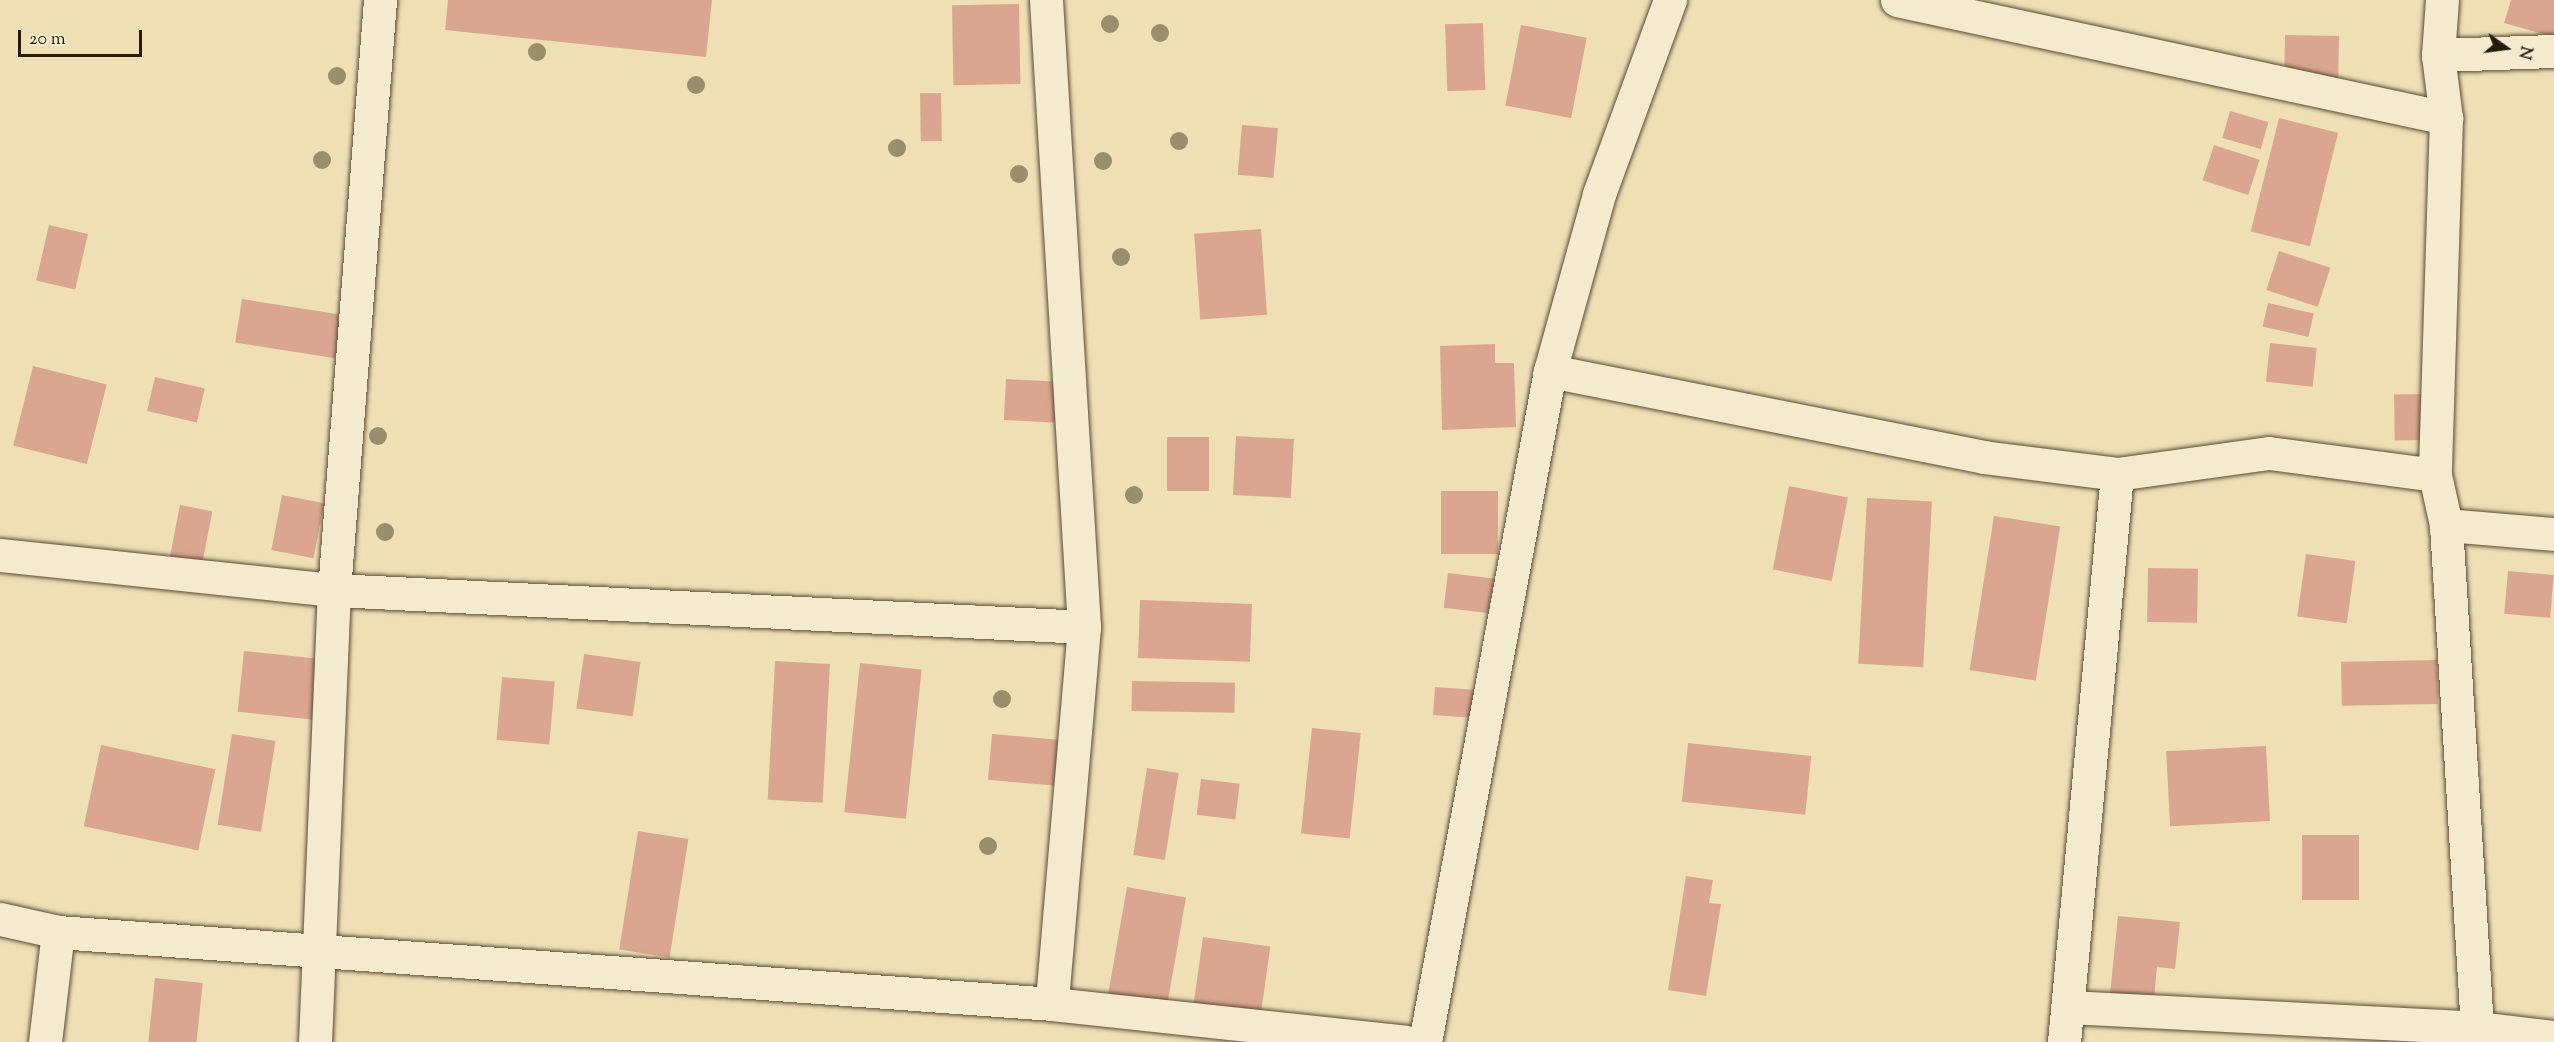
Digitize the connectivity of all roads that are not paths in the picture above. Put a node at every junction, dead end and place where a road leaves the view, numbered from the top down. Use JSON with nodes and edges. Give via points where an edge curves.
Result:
{"nodes":[{"id":1,"x":380,"y":0,"type":"edge"},
{"id":2,"x":1046,"y":0,"type":"edge"},
{"id":3,"x":1670,"y":0,"type":"edge"},
{"id":4,"x":1898,"y":0,"type":"edge"},
{"id":5,"x":2442,"y":0,"type":"edge"},
{"id":6,"x":2554,"y":51,"type":"edge"},
{"id":7,"x":2438,"y":55,"type":"junction"},
{"id":8,"x":2446,"y":118,"type":"junction"},
{"id":9,"x":1550,"y":370,"type":"junction"},
{"id":10,"x":2118,"y":474,"type":"junction"},
{"id":11,"x":2435,"y":476,"type":"junction"},
{"id":12,"x":2446,"y":525,"type":"junction"},
{"id":13,"x":2554,"y":534,"type":"edge"},
{"id":14,"x":0,"y":555,"type":"edge"},
{"id":15,"x":334,"y":591,"type":"junction"},
{"id":16,"x":1084,"y":627,"type":"junction"},
{"id":17,"x":0,"y":919,"type":"edge"},
{"id":18,"x":58,"y":932,"type":"junction"},
{"id":19,"x":316,"y":951,"type":"junction"},
{"id":20,"x":1052,"y":1004,"type":"junction"},
{"id":21,"x":2068,"y":1007,"type":"junction"},
{"id":22,"x":2477,"y":1028,"type":"junction"},
{"id":23,"x":2554,"y":1036,"type":"edge"},
{"id":24,"x":45,"y":1042,"type":"edge"},
{"id":25,"x":315,"y":1042,"type":"edge"},
{"id":26,"x":1406,"y":1042,"type":"edge"},
{"id":27,"x":1425,"y":1042,"type":"edge"},
{"id":28,"x":2064,"y":1042,"type":"edge"}],
"edges":[{"from":1,"to":15,"type":"street"},
{"from":2,"to":16,"type":"street"},
{"from":3,"to":9,"type":"street","via":[[1599,194]]},
{"from":4,"to":8,"type":"street"},
{"from":5,"to":7,"type":"street"},
{"from":6,"to":7,"type":"street"},
{"from":7,"to":8,"type":"street"},
{"from":8,"to":11,"type":"street"},
{"from":9,"to":10,"type":"street","via":[[1983,457]]},
{"from":9,"to":27,"type":"street"},
{"from":10,"to":11,"type":"street","via":[[2269,453]]},
{"from":10,"to":21,"type":"street"},
{"from":11,"to":12,"type":"street"},
{"from":12,"to":13,"type":"street"},
{"from":12,"to":22,"type":"street"},
{"from":14,"to":15,"type":"street"},
{"from":15,"to":16,"type":"street"},
{"from":15,"to":19,"type":"street"},
{"from":16,"to":20,"type":"street"},
{"from":17,"to":18,"type":"street"},
{"from":18,"to":19,"type":"street"},
{"from":18,"to":24,"type":"street"},
{"from":19,"to":20,"type":"street"},
{"from":19,"to":25,"type":"street"},
{"from":20,"to":26,"type":"street"},
{"from":21,"to":22,"type":"street"},
{"from":21,"to":28,"type":"street"},
{"from":22,"to":23,"type":"street"}]}
